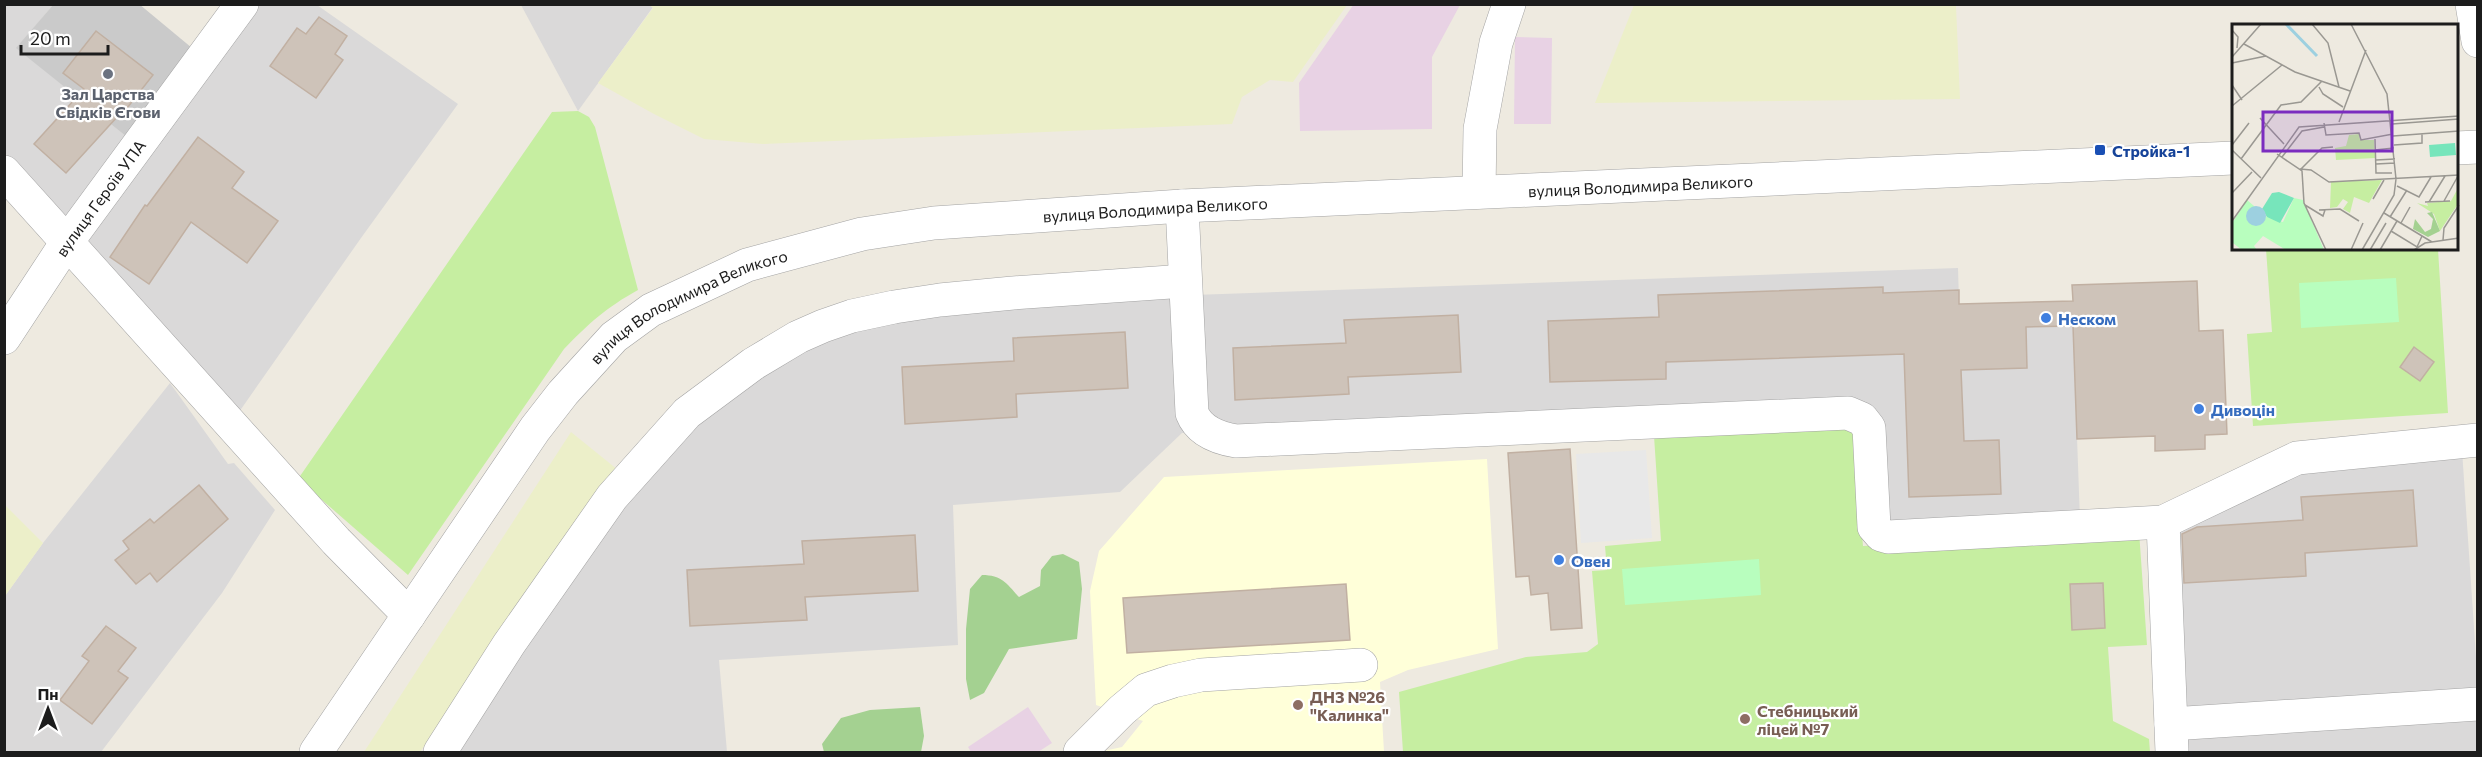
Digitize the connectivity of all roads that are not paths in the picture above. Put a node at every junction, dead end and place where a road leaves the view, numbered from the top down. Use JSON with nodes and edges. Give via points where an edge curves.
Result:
{"nodes":[{"id":1,"x":242,"y":4,"type":"edge"},
{"id":2,"x":1509,"y":4,"type":"edge"},
{"id":3,"x":2472,"y":4,"type":"edge"},
{"id":4,"x":2478,"y":41,"type":"edge"},
{"id":5,"x":2478,"y":147,"type":"edge"},
{"id":6,"x":2458,"y":148,"type":"edge"},
{"id":7,"x":2232,"y":158,"type":"edge"},
{"id":8,"x":4,"y":172,"type":"edge"},
{"id":9,"x":1479,"y":192,"type":"junction"},
{"id":10,"x":1182,"y":206,"type":"junction"},
{"id":11,"x":68,"y":242,"type":"junction"},
{"id":12,"x":1185,"y":281,"type":"junction"},
{"id":13,"x":4,"y":338,"type":"edge"},
{"id":14,"x":2478,"y":440,"type":"edge"},
{"id":15,"x":2163,"y":522,"type":"junction"},
{"id":16,"x":409,"y":615,"type":"junction"},
{"id":17,"x":1361,"y":665,"type":"dead end"},
{"id":18,"x":2478,"y":704,"type":"edge"},
{"id":19,"x":2172,"y":738,"type":"edge"},
{"id":20,"x":316,"y":753,"type":"edge"},
{"id":21,"x":440,"y":753,"type":"edge"},
{"id":22,"x":1080,"y":753,"type":"edge"}],
"edges":[{"from":1,"to":11,"type":"street","name":"вулиця Героїв УПА"},
{"from":2,"to":9,"type":"street","via":[[1496,43],[1480,129]]},
{"from":3,"to":4,"type":"street"},
{"from":5,"to":6,"type":"street"},
{"from":7,"to":9,"type":"street","name":"вулиця Володимира Великого"},
{"from":8,"to":11,"type":"street"},
{"from":9,"to":10,"type":"street","name":"вулиця Володимира Великого"},
{"from":10,"to":12,"type":"street"},
{"from":10,"to":16,"type":"street","name":"вулиця Володимира Великого","via":[[934,223],[862,234],[747,265],[651,310],[614,337],[563,393]]},
{"from":11,"to":13,"type":"street","name":"вулиця Героїв УПА"},
{"from":11,"to":16,"type":"street","via":[[336,541]]},
{"from":12,"to":15,"type":"street","via":[[1192,413],[1195,421],[1223,439],[1848,413],[1862,419],[1869,428],[1874,527],[1888,537]]},
{"from":12,"to":21,"type":"street","via":[[1002,294],[894,307],[823,326],[753,364],[687,413],[612,497],[509,644]]},
{"from":14,"to":15,"type":"street","via":[[2297,458]]},
{"from":15,"to":19,"type":"street"},
{"from":16,"to":20,"type":"street","name":"вулиця Володимира Великого"},
{"from":17,"to":22,"type":"street","via":[[1201,675],[1173,681],[1146,690]]},
{"from":18,"to":19,"type":"street"}]}
